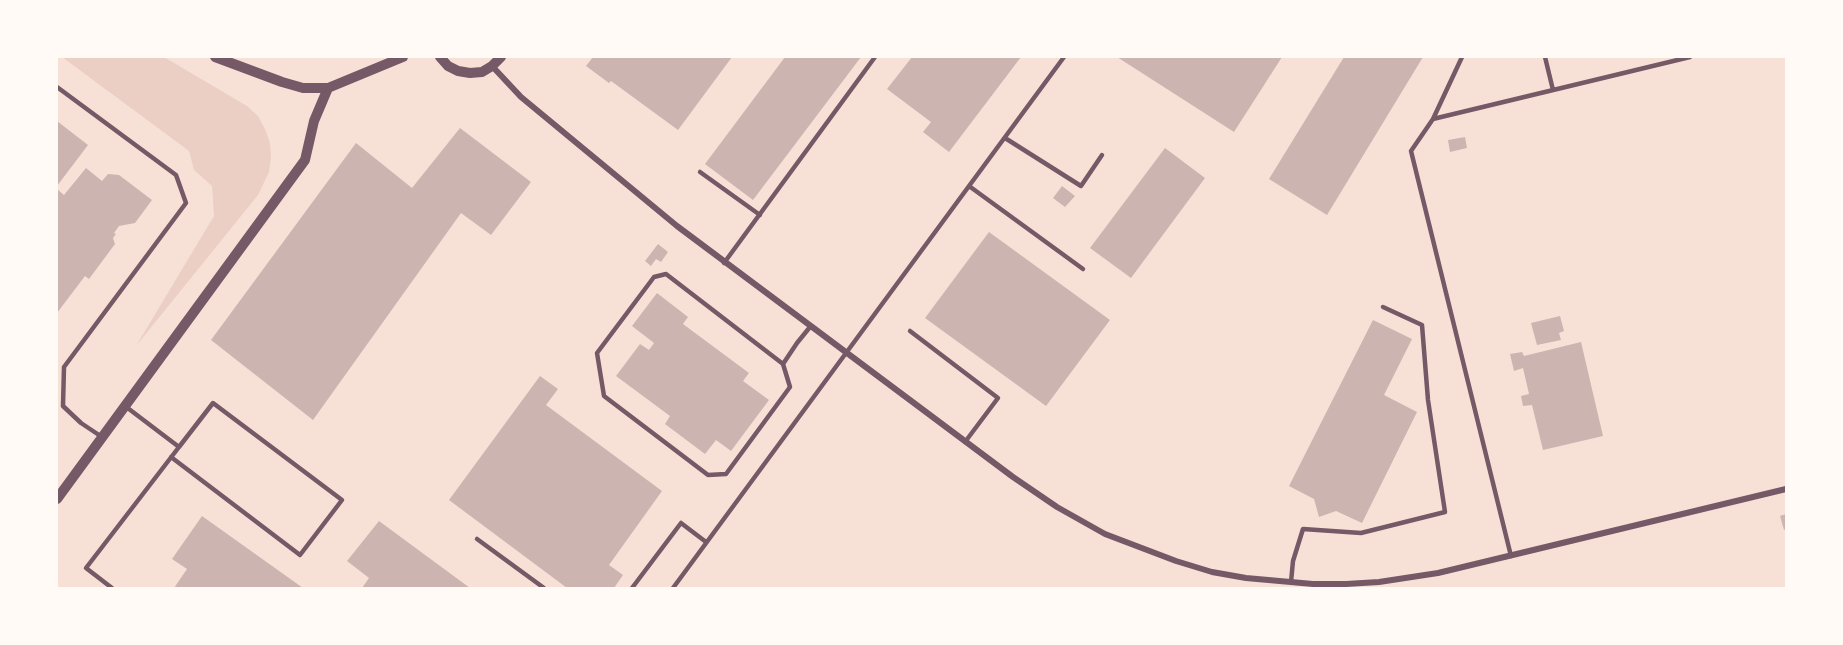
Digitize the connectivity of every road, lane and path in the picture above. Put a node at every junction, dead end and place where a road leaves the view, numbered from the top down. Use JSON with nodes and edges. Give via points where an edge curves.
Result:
{"nodes":[{"id":1,"x":214,"y":57,"type":"edge"},
{"id":2,"x":403,"y":57,"type":"edge"},
{"id":3,"x":440,"y":57,"type":"edge"},
{"id":4,"x":501,"y":57,"type":"edge"},
{"id":5,"x":875,"y":57,"type":"edge"},
{"id":6,"x":1064,"y":57,"type":"edge"},
{"id":7,"x":1462,"y":57,"type":"edge"},
{"id":8,"x":1545,"y":57,"type":"edge"},
{"id":9,"x":1690,"y":57,"type":"edge"},
{"id":10,"x":492,"y":66,"type":"junction"},
{"id":11,"x":57,"y":87,"type":"edge"},
{"id":12,"x":328,"y":88,"type":"junction"},
{"id":13,"x":1553,"y":90,"type":"junction"},
{"id":14,"x":1432,"y":119,"type":"junction"},
{"id":15,"x":1005,"y":138,"type":"junction"},
{"id":16,"x":1102,"y":155,"type":"dead end"},
{"id":17,"x":700,"y":172,"type":"dead end"},
{"id":18,"x":969,"y":186,"type":"junction"},
{"id":19,"x":759,"y":216,"type":"junction"},
{"id":20,"x":724,"y":263,"type":"junction"},
{"id":21,"x":1083,"y":269,"type":"dead end"},
{"id":22,"x":1383,"y":307,"type":"dead end"},
{"id":23,"x":810,"y":327,"type":"junction"},
{"id":24,"x":910,"y":331,"type":"dead end"},
{"id":25,"x":847,"y":354,"type":"junction"},
{"id":26,"x":783,"y":364,"type":"junction"},
{"id":27,"x":60,"y":406,"type":"edge"},
{"id":28,"x":125,"y":406,"type":"junction"},
{"id":29,"x":102,"y":437,"type":"junction"},
{"id":30,"x":965,"y":442,"type":"junction"},
{"id":31,"x":178,"y":447,"type":"junction"},
{"id":32,"x":171,"y":457,"type":"junction"},
{"id":33,"x":1786,"y":489,"type":"edge"},
{"id":34,"x":57,"y":499,"type":"edge"},
{"id":35,"x":477,"y":539,"type":"dead end"},
{"id":36,"x":706,"y":542,"type":"junction"},
{"id":37,"x":1511,"y":556,"type":"junction"},
{"id":38,"x":1291,"y":582,"type":"junction"},
{"id":39,"x":1281,"y":584,"type":"edge"},
{"id":40,"x":112,"y":588,"type":"edge"},
{"id":41,"x":544,"y":588,"type":"edge"},
{"id":42,"x":632,"y":588,"type":"edge"},
{"id":43,"x":673,"y":588,"type":"edge"}],
"edges":[{"from":1,"to":12,"type":"street","via":[[303,88]]},
{"from":2,"to":12,"type":"street"},
{"from":3,"to":10,"type":"street","via":[[448,66],[470,74]]},
{"from":4,"to":10,"type":"street"},
{"from":5,"to":19,"type":"lane"},
{"from":6,"to":15,"type":"lane"},
{"from":7,"to":14,"type":"lane"},
{"from":8,"to":13,"type":"lane"},
{"from":9,"to":13,"type":"lane"},
{"from":10,"to":20,"type":"street","via":[[521,97]]},
{"from":11,"to":27,"type":"lane","via":[[176,175],[186,203],[64,367]]},
{"from":12,"to":28,"type":"street","via":[[314,121],[305,160]]},
{"from":13,"to":14,"type":"lane"},
{"from":14,"to":37,"type":"lane","via":[[1412,151]]},
{"from":15,"to":16,"type":"lane","via":[[1081,186]]},
{"from":15,"to":18,"type":"lane"},
{"from":17,"to":19,"type":"lane"},
{"from":18,"to":21,"type":"lane"},
{"from":18,"to":25,"type":"lane"},
{"from":19,"to":20,"type":"lane"},
{"from":20,"to":23,"type":"street"},
{"from":22,"to":38,"type":"lane","via":[[1422,325],[1428,399],[1445,512],[1361,533],[1303,529]]},
{"from":23,"to":25,"type":"street"},
{"from":23,"to":26,"type":"lane"},
{"from":24,"to":30,"type":"lane","via":[[998,398]]},
{"from":25,"to":30,"type":"street"},
{"from":25,"to":36,"type":"lane"},
{"from":26,"to":26,"type":"lane","via":[[666,274],[654,277],[597,353],[604,396],[708,475],[726,474],[790,387]]},
{"from":27,"to":29,"type":"lane"},
{"from":28,"to":29,"type":"street"},
{"from":28,"to":31,"type":"lane"},
{"from":29,"to":34,"type":"street"},
{"from":30,"to":39,"type":"street","via":[[1057,507],[1104,534],[1212,572]]},
{"from":31,"to":32,"type":"lane"},
{"from":31,"to":32,"type":"lane","via":[[213,403],[342,500],[300,555]]},
{"from":32,"to":40,"type":"lane","via":[[86,568]]},
{"from":33,"to":37,"type":"street"},
{"from":35,"to":41,"type":"lane"},
{"from":36,"to":42,"type":"lane","via":[[681,523]]},
{"from":36,"to":43,"type":"lane"},
{"from":37,"to":38,"type":"street","via":[[1379,582]]},
{"from":38,"to":39,"type":"street"}]}
